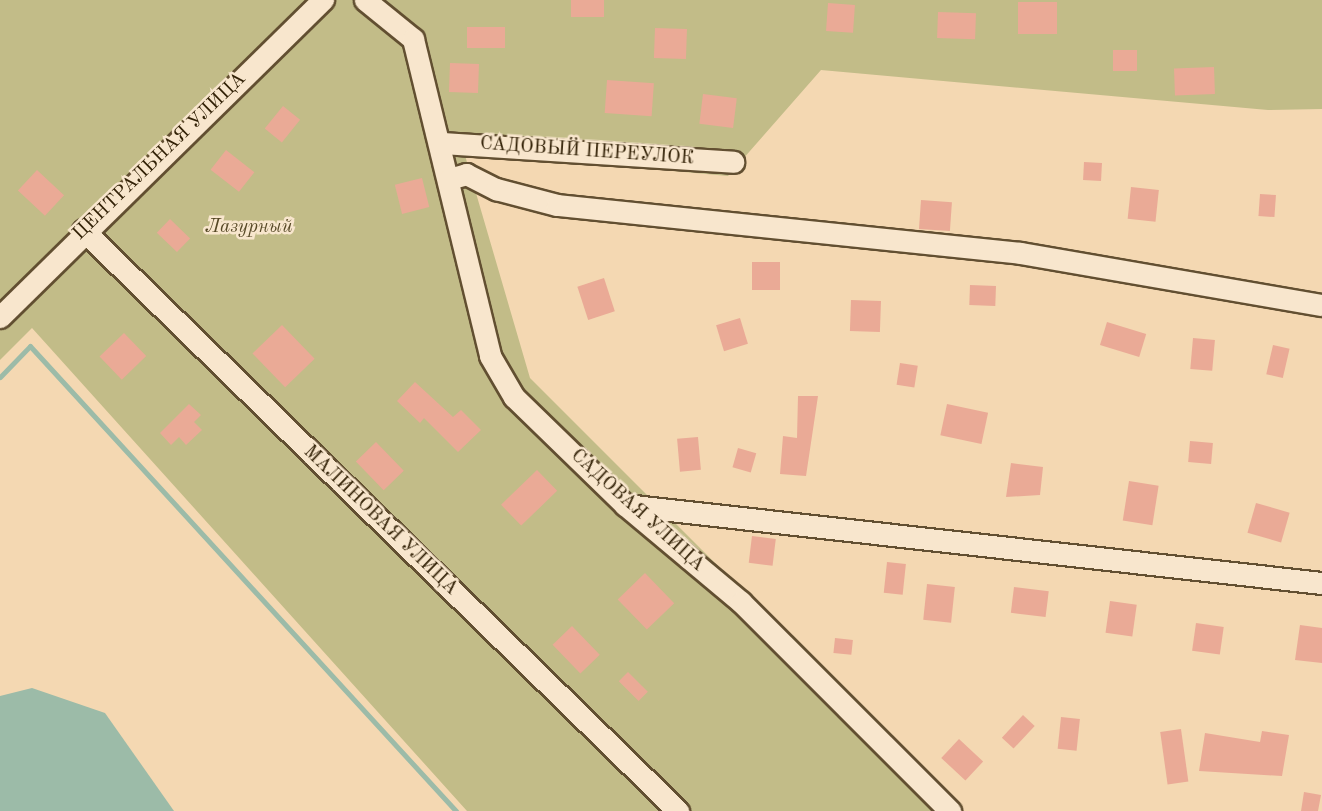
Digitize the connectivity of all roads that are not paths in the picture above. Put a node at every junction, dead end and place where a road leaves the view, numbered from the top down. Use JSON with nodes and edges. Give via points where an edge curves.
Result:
{"nodes":[{"id":1,"x":323,"y":0,"type":"edge"},
{"id":2,"x":365,"y":0,"type":"edge"},
{"id":3,"x":442,"y":143,"type":"junction"},
{"id":4,"x":733,"y":162,"type":"dead end"},
{"id":5,"x":449,"y":179,"type":"junction"},
{"id":6,"x":83,"y":230,"type":"junction"},
{"id":7,"x":1322,"y":306,"type":"edge"},
{"id":8,"x":0,"y":317,"type":"edge"},
{"id":9,"x":625,"y":505,"type":"junction"},
{"id":10,"x":1322,"y":583,"type":"edge"},
{"id":11,"x":677,"y":811,"type":"edge"},
{"id":12,"x":950,"y":811,"type":"edge"}],
"edges":[{"from":1,"to":6,"type":"street","name":"ЦЕНТРАЛЬНАЯ УЛИЦА"},
{"from":2,"to":3,"type":"street","name":"САДОВАЯ УЛИЦА","via":[[413,39]]},
{"from":3,"to":4,"type":"street","name":"САДОВЫЙ ПЕРЕУЛОК"},
{"from":3,"to":5,"type":"street","name":"САДОВАЯ УЛИЦА"},
{"from":5,"to":7,"type":"street","via":[[466,174],[496,189],[557,205],[1020,253]]},
{"from":5,"to":9,"type":"street","name":"САДОВАЯ УЛИЦА","via":[[490,356],[514,397]]},
{"from":6,"to":8,"type":"street","name":"ЦЕНТРАЛЬНАЯ УЛИЦА"},
{"from":6,"to":11,"type":"street","name":"МАЛИНОВАЯ УЛИЦА"},
{"from":9,"to":10,"type":"street"},
{"from":9,"to":12,"type":"street","name":"САДОВАЯ УЛИЦА","via":[[741,602]]}]}
